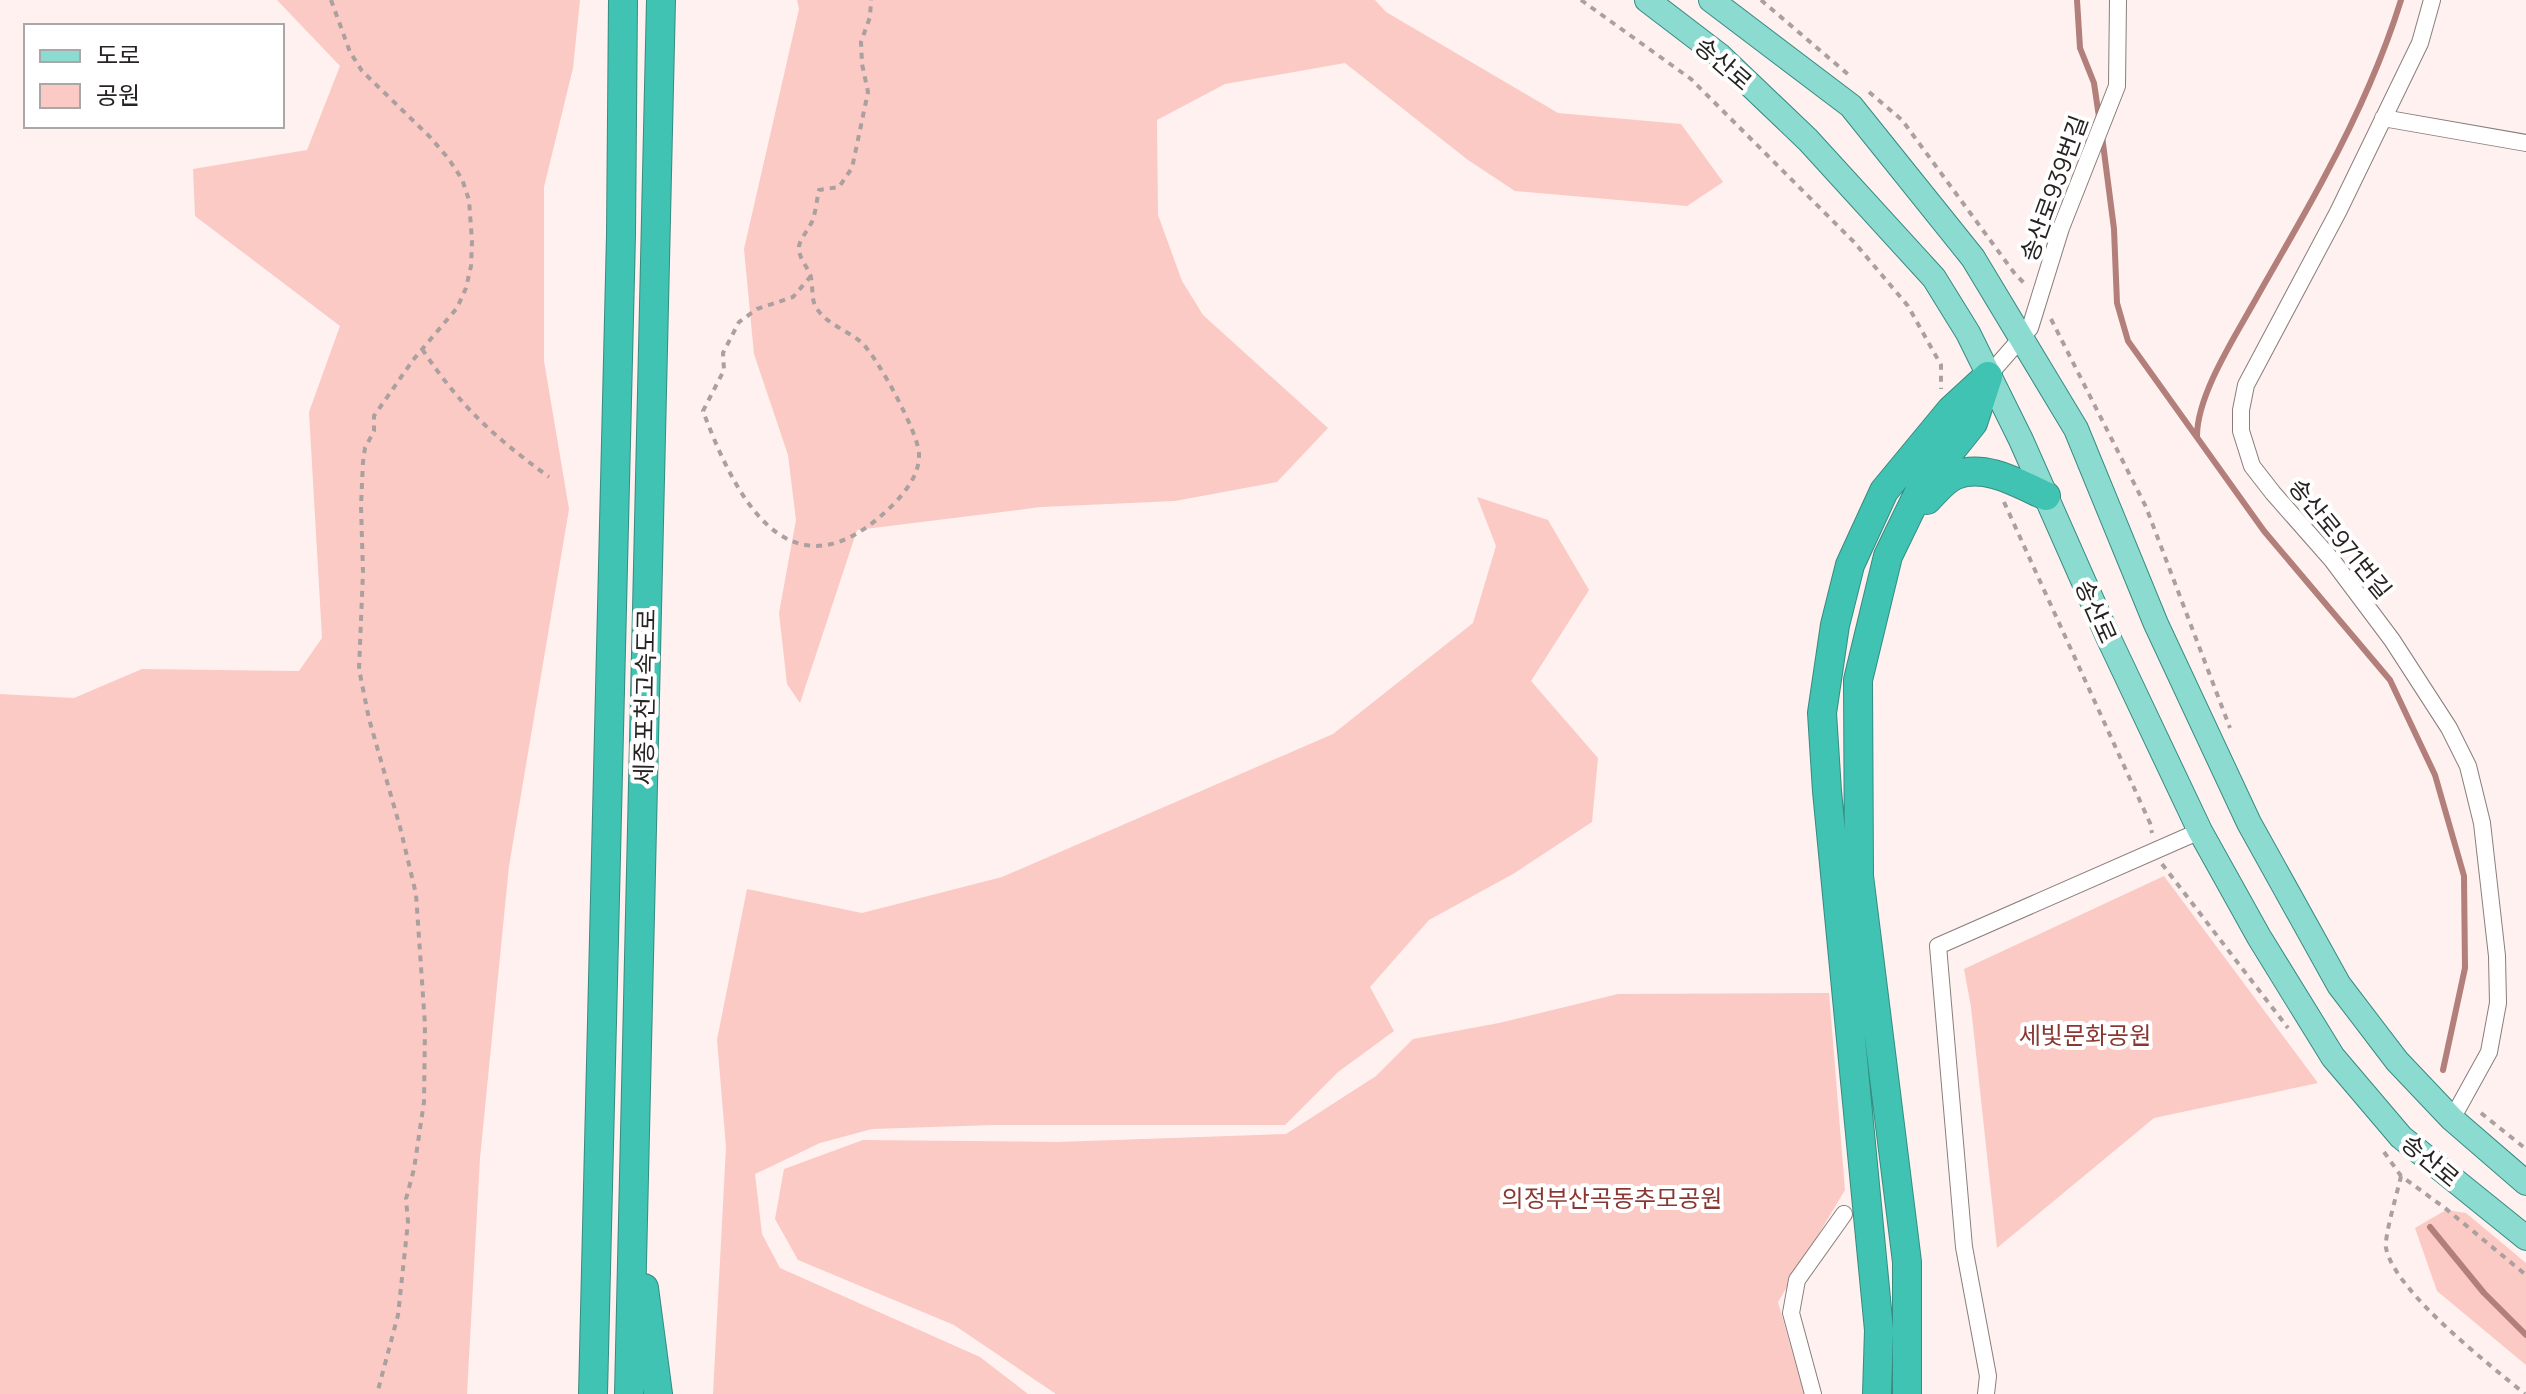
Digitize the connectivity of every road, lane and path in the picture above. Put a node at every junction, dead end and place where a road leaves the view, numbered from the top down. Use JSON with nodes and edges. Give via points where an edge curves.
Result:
{"nodes":[{"id":1,"x":331,"y":0,"type":"edge"},
{"id":2,"x":623,"y":0,"type":"edge"},
{"id":3,"x":661,"y":0,"type":"edge"},
{"id":4,"x":871,"y":0,"type":"edge"},
{"id":5,"x":1581,"y":0,"type":"edge"},
{"id":6,"x":1647,"y":0,"type":"edge"},
{"id":7,"x":1711,"y":0,"type":"edge"},
{"id":8,"x":2118,"y":0,"type":"edge"},
{"id":9,"x":2432,"y":0,"type":"edge"},
{"id":10,"x":2383,"y":118,"type":"junction"},
{"id":11,"x":2526,"y":143,"type":"edge"},
{"id":12,"x":811,"y":276,"type":"junction"},
{"id":13,"x":2021,"y":338,"type":"junction"},
{"id":14,"x":422,"y":349,"type":"junction"},
{"id":15,"x":1988,"y":376,"type":"junction"},
{"id":16,"x":1955,"y":406,"type":"junction"},
{"id":17,"x":1997,"y":476,"type":"junction"},
{"id":18,"x":549,"y":477,"type":"dead end"},
{"id":19,"x":2046,"y":496,"type":"junction"},
{"id":20,"x":1893,"y":545,"type":"junction"},
{"id":21,"x":2200,"y":831,"type":"junction"},
{"id":22,"x":2155,"y":851,"type":"junction"},
{"id":23,"x":2288,"y":1029,"type":"dead end"},
{"id":24,"x":2452,"y":1119,"type":"junction"},
{"id":25,"x":2376,"y":1142,"type":"dead end"},
{"id":26,"x":2401,"y":1176,"type":"junction"},
{"id":27,"x":2526,"y":1183,"type":"edge"},
{"id":28,"x":632,"y":1193,"type":"junction"},
{"id":29,"x":1844,"y":1214,"type":"dead end"},
{"id":30,"x":2526,"y":1238,"type":"edge"},
{"id":31,"x":2526,"y":1275,"type":"edge"},
{"id":32,"x":377,"y":1394,"type":"edge"},
{"id":33,"x":593,"y":1394,"type":"edge"},
{"id":34,"x":629,"y":1394,"type":"edge"},
{"id":35,"x":658,"y":1394,"type":"edge"},
{"id":36,"x":1813,"y":1394,"type":"edge"},
{"id":37,"x":1877,"y":1394,"type":"edge"},
{"id":38,"x":1907,"y":1394,"type":"edge"},
{"id":39,"x":1986,"y":1394,"type":"edge"},
{"id":40,"x":2525,"y":1394,"type":"edge"}],
"edges":[{"from":1,"to":14,"type":"path","via":[[362,71],[448,158],[466,189],[472,241],[466,288],[450,318]]},
{"from":2,"to":33,"type":"highway","name":"세종포천고속도로"},
{"from":3,"to":28,"type":"highway","name":"세종포천고속도로"},
{"from":4,"to":12,"type":"path","via":[[861,42],[868,92],[852,168],[839,187],[819,190],[813,221],[799,246]]},
{"from":5,"to":16,"type":"path","via":[[1691,79],[1854,242],[1908,306],[1941,365],[1940,392]]},
{"from":6,"to":15,"type":"main road","name":"송산로","via":[[1719,55],[1869,205],[1934,278]]},
{"from":7,"to":13,"type":"main road","name":"송산로","via":[[1851,106],[1973,258]]},
{"from":8,"to":13,"type":"street","name":"송산로939번길","via":[[2117,86],[2030,328]]},
{"from":9,"to":10,"type":"street","name":"송산로971번길","via":[[2420,43]]},
{"from":10,"to":11,"type":"street"},
{"from":10,"to":24,"type":"street","name":"송산로971번길","via":[[2246,385],[2241,431],[2252,466],[2392,640],[2468,766],[2482,823],[2498,1003],[2489,1052]]},
{"from":12,"to":12,"type":"path","via":[[793,297],[757,309],[739,322],[723,353],[724,370],[703,411],[723,461],[752,509],[784,538],[810,546],[836,543],[871,525],[903,493],[919,459],[915,433],[870,353],[816,308]]},
{"from":13,"to":15,"type":"street","name":"송산로939번길"},
{"from":13,"to":24,"type":"main road","name":"송산로","via":[[2076,429],[2156,624],[2249,823],[2339,985],[2397,1061]]},
{"from":14,"to":18,"type":"path","via":[[481,423]]},
{"from":14,"to":32,"type":"path","via":[[374,416],[374,431],[365,448],[361,506],[359,669],[416,894],[425,1025],[424,1102],[406,1199],[398,1315]]},
{"from":15,"to":16,"type":"highway"},
{"from":15,"to":19,"type":"main road","name":"송산로"},
{"from":15,"to":20,"type":"highway","via":[[1973,423],[1921,488]]},
{"from":16,"to":37,"type":"highway","via":[[1884,491],[1850,565],[1822,713],[1879,1330]]},
{"from":17,"to":19,"type":"highway"},
{"from":17,"to":20,"type":"highway","via":[[1978,471],[1954,475],[1926,501]]},
{"from":17,"to":22,"type":"path","via":[[2150,823]]},
{"from":19,"to":21,"type":"main road","name":"송산로"},
{"from":20,"to":38,"type":"highway","via":[[1858,680],[1859,876],[1907,1262]]},
{"from":21,"to":22,"type":"street"},
{"from":21,"to":30,"type":"main road","name":"송산로","via":[[2333,1057],[2401,1137]]},
{"from":22,"to":23,"type":"path"},
{"from":22,"to":39,"type":"street","via":[[1938,946],[1964,1247],[1988,1376]]},
{"from":24,"to":27,"type":"main road","name":"송산로"},
{"from":25,"to":26,"type":"path"},
{"from":26,"to":31,"type":"path"},
{"from":26,"to":40,"type":"path","via":[[2386,1247],[2401,1277],[2451,1332]]},
{"from":28,"to":34,"type":"highway","name":"세종포천고속도로"},
{"from":28,"to":35,"type":"highway"},
{"from":29,"to":36,"type":"street","via":[[1797,1280],[1791,1313]]}]}
